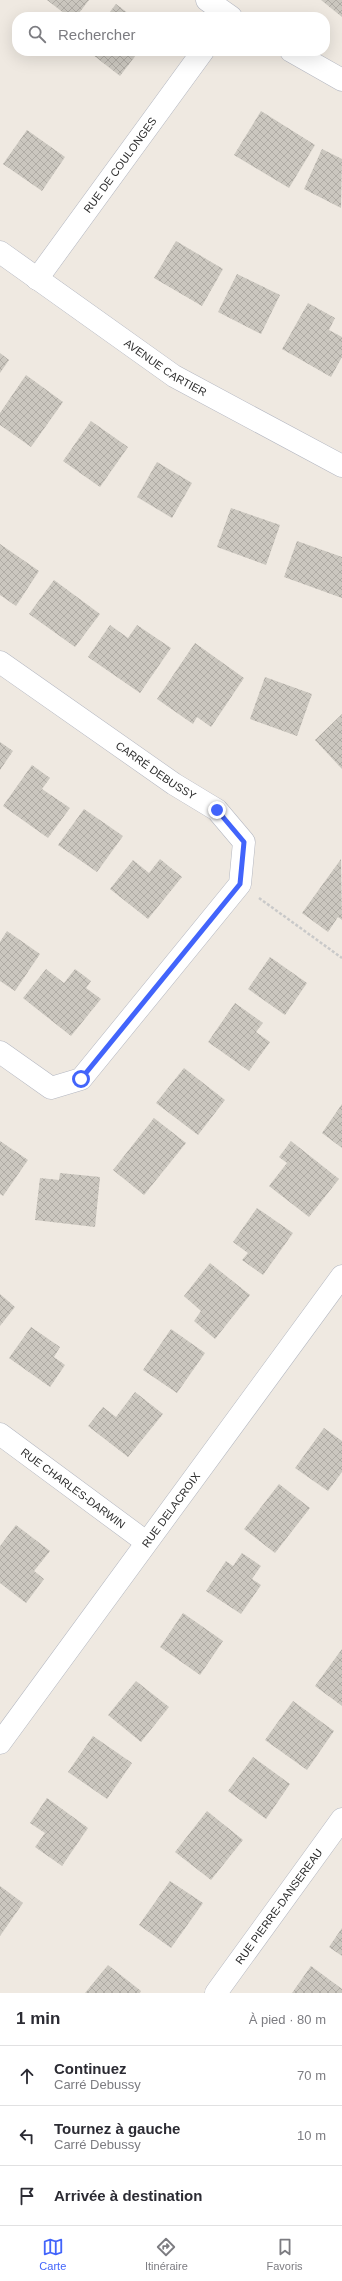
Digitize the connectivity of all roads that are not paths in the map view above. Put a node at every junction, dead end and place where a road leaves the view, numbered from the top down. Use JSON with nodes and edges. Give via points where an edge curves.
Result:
{"nodes":[{"id":1,"x":207,"y":0,"type":"edge"},
{"id":2,"x":223,"y":12,"type":"edge"},
{"id":3,"x":199,"y":56,"type":"edge"},
{"id":4,"x":300,"y":56,"type":"edge"},
{"id":5,"x":342,"y":80,"type":"edge"},
{"id":6,"x":0,"y":252,"type":"edge"},
{"id":7,"x":37,"y":279,"type":"junction"},
{"id":8,"x":342,"y":466,"type":"edge"},
{"id":9,"x":0,"y":662,"type":"edge"},
{"id":10,"x":0,"y":1052,"type":"edge"},
{"id":11,"x":342,"y":1276,"type":"edge"},
{"id":12,"x":0,"y":1434,"type":"edge"},
{"id":13,"x":146,"y":1542,"type":"junction"},
{"id":14,"x":0,"y":1743,"type":"edge"},
{"id":15,"x":342,"y":1819,"type":"edge"},
{"id":16,"x":216,"y":1993,"type":"edge"}],
"edges":[{"from":1,"to":2,"type":"street"},
{"from":3,"to":7,"type":"street","name":"RUE DE COULONGES"},
{"from":4,"to":5,"type":"street"},
{"from":6,"to":7,"type":"street","name":"AVENUE CARTIER"},
{"from":7,"to":8,"type":"street","name":"AVENUE CARTIER","via":[[174,376]]},
{"from":9,"to":10,"type":"street","name":"CARRÉ DEBUSSY","via":[[174,784],[217,810],[244,842],[240,884],[81,1079],[51,1088]]},
{"from":11,"to":13,"type":"street","name":"RUE DELACROIX"},
{"from":12,"to":13,"type":"street","name":"RUE CHARLES-DARWIN"},
{"from":13,"to":14,"type":"street","name":"RUE DELACROIX"},
{"from":15,"to":16,"type":"street","name":"RUE PIERRE-DANSEREAU"}]}
